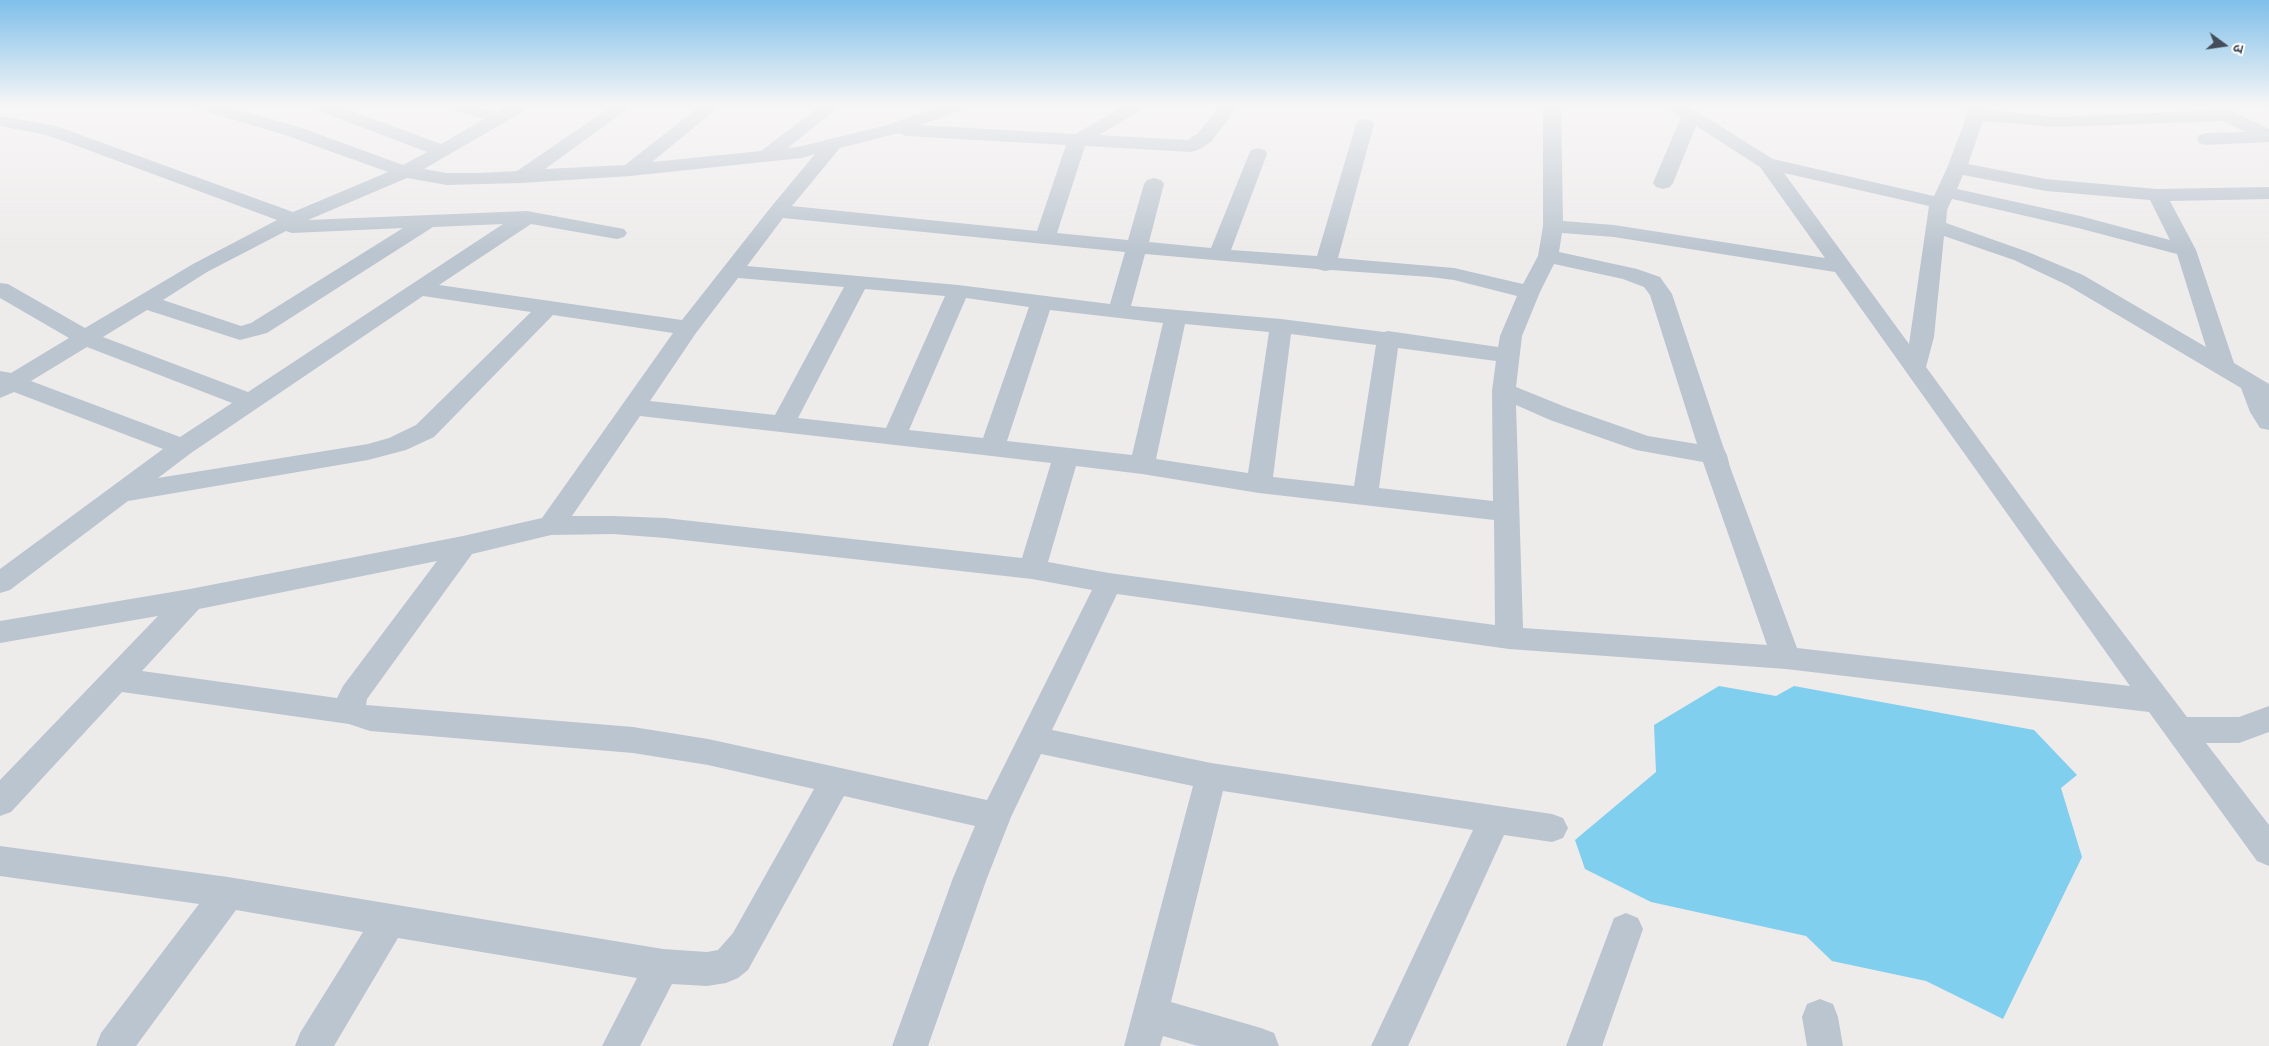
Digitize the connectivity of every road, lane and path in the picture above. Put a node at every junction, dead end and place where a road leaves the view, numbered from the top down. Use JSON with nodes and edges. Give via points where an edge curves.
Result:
{"nodes":[{"id":1,"x":1258,"y":154,"type":"dead end"},
{"id":2,"x":113,"y":155,"type":"edge"},
{"id":3,"x":358,"y":155,"type":"edge"},
{"id":4,"x":436,"y":155,"type":"edge"},
{"id":5,"x":553,"y":155,"type":"edge"},
{"id":6,"x":649,"y":155,"type":"edge"},
{"id":7,"x":767,"y":155,"type":"edge"},
{"id":8,"x":825,"y":155,"type":"edge"},
{"id":9,"x":1072,"y":155,"type":"edge"},
{"id":10,"x":1356,"y":155,"type":"edge"},
{"id":11,"x":1552,"y":155,"type":"edge"},
{"id":12,"x":1671,"y":155,"type":"edge"},
{"id":13,"x":1754,"y":155,"type":"edge"},
{"id":14,"x":1961,"y":155,"type":"edge"},
{"id":15,"x":1767,"y":163,"type":"junction"},
{"id":16,"x":1957,"y":168,"type":"junction"},
{"id":17,"x":630,"y":170,"type":"junction"},
{"id":18,"x":405,"y":172,"type":"junction"},
{"id":19,"x":521,"y":177,"type":"junction"},
{"id":20,"x":1663,"y":182,"type":"dead end"},
{"id":21,"x":1154,"y":184,"type":"dead end"},
{"id":22,"x":2269,"y":192,"type":"edge"},
{"id":23,"x":2157,"y":195,"type":"junction"},
{"id":24,"x":1943,"y":197,"type":"junction"},
{"id":25,"x":778,"y":211,"type":"junction"},
{"id":26,"x":527,"y":217,"type":"junction"},
{"id":27,"x":429,"y":220,"type":"junction"},
{"id":28,"x":285,"y":223,"type":"junction"},
{"id":29,"x":1553,"y":226,"type":"junction"},
{"id":30,"x":1935,"y":226,"type":"junction"},
{"id":31,"x":617,"y":233,"type":"dead end"},
{"id":32,"x":1045,"y":237,"type":"junction"},
{"id":33,"x":1138,"y":247,"type":"junction"},
{"id":34,"x":2186,"y":250,"type":"junction"},
{"id":35,"x":1219,"y":255,"type":"junction"},
{"id":36,"x":1548,"y":256,"type":"junction"},
{"id":37,"x":1325,"y":264,"type":"junction"},
{"id":38,"x":1842,"y":267,"type":"junction"},
{"id":39,"x":732,"y":271,"type":"junction"},
{"id":40,"x":858,"y":282,"type":"junction"},
{"id":41,"x":0,"y":288,"type":"edge"},
{"id":42,"x":419,"y":289,"type":"junction"},
{"id":43,"x":958,"y":291,"type":"junction"},
{"id":44,"x":1530,"y":292,"type":"junction"},
{"id":45,"x":143,"y":301,"type":"junction"},
{"id":46,"x":1041,"y":303,"type":"junction"},
{"id":47,"x":548,"y":307,"type":"junction"},
{"id":48,"x":1119,"y":312,"type":"junction"},
{"id":49,"x":1176,"y":316,"type":"junction"},
{"id":50,"x":1281,"y":326,"type":"junction"},
{"id":51,"x":688,"y":328,"type":"junction"},
{"id":52,"x":86,"y":338,"type":"junction"},
{"id":53,"x":1388,"y":338,"type":"junction"},
{"id":54,"x":1507,"y":354,"type":"junction"},
{"id":55,"x":1914,"y":367,"type":"junction"},
{"id":56,"x":2224,"y":368,"type":"junction"},
{"id":57,"x":4,"y":384,"type":"edge"},
{"id":58,"x":2261,"y":390,"type":"edge"},
{"id":59,"x":1504,"y":391,"type":"junction"},
{"id":60,"x":250,"y":401,"type":"junction"},
{"id":61,"x":633,"y":406,"type":"junction"},
{"id":62,"x":2269,"y":422,"type":"edge"},
{"id":63,"x":783,"y":423,"type":"junction"},
{"id":64,"x":894,"y":436,"type":"junction"},
{"id":65,"x":182,"y":447,"type":"junction"},
{"id":66,"x":992,"y":448,"type":"junction"},
{"id":67,"x":1066,"y":456,"type":"junction"},
{"id":68,"x":1716,"y":461,"type":"junction"},
{"id":69,"x":1142,"y":465,"type":"junction"},
{"id":70,"x":1259,"y":484,"type":"junction"},
{"id":71,"x":120,"y":493,"type":"junction"},
{"id":72,"x":1365,"y":496,"type":"junction"},
{"id":73,"x":1507,"y":512,"type":"junction"},
{"id":74,"x":550,"y":526,"type":"junction"},
{"id":75,"x":463,"y":546,"type":"junction"},
{"id":76,"x":1032,"y":569,"type":"junction"},
{"id":77,"x":0,"y":583,"type":"edge"},
{"id":78,"x":1109,"y":583,"type":"junction"},
{"id":79,"x":190,"y":600,"type":"junction"},
{"id":80,"x":0,"y":632,"type":"edge"},
{"id":81,"x":1508,"y":638,"type":"junction"},
{"id":82,"x":1786,"y":658,"type":"junction"},
{"id":83,"x":117,"y":679,"type":"junction"},
{"id":84,"x":2158,"y":701,"type":"junction"},
{"id":85,"x":349,"y":712,"type":"junction"},
{"id":86,"x":2269,"y":718,"type":"edge"},
{"id":87,"x":2179,"y":730,"type":"junction"},
{"id":88,"x":1033,"y":739,"type":"junction"},
{"id":89,"x":1210,"y":776,"type":"junction"},
{"id":90,"x":835,"y":782,"type":"junction"},
{"id":91,"x":0,"y":802,"type":"edge"},
{"id":92,"x":995,"y":816,"type":"junction"},
{"id":93,"x":1494,"y":821,"type":"junction"},
{"id":94,"x":1552,"y":828,"type":"dead end"},
{"id":95,"x":2269,"y":851,"type":"edge"},
{"id":96,"x":0,"y":861,"type":"edge"},
{"id":97,"x":228,"y":893,"type":"junction"},
{"id":98,"x":390,"y":920,"type":"junction"},
{"id":99,"x":1626,"y":929,"type":"dead end"},
{"id":100,"x":663,"y":966,"type":"junction"},
{"id":101,"x":1146,"y":1030,"type":"edge"},
{"id":102,"x":114,"y":1046,"type":"edge"},
{"id":103,"x":313,"y":1046,"type":"edge"},
{"id":104,"x":620,"y":1046,"type":"edge"},
{"id":105,"x":910,"y":1046,"type":"edge"},
{"id":106,"x":1261,"y":1046,"type":"edge"},
{"id":107,"x":1389,"y":1046,"type":"edge"},
{"id":108,"x":1584,"y":1046,"type":"edge"}],
"edges":[{"from":1,"to":35,"type":"street"},
{"from":2,"to":28,"type":"street"},
{"from":3,"to":18,"type":"street"},
{"from":4,"to":18,"type":"street"},
{"from":5,"to":19,"type":"street"},
{"from":6,"to":17,"type":"street"},
{"from":7,"to":17,"type":"street"},
{"from":8,"to":25,"type":"street"},
{"from":9,"to":32,"type":"street"},
{"from":10,"to":37,"type":"street"},
{"from":11,"to":29,"type":"street"},
{"from":12,"to":20,"type":"street"},
{"from":13,"to":15,"type":"street"},
{"from":14,"to":16,"type":"street"},
{"from":15,"to":24,"type":"street"},
{"from":15,"to":38,"type":"street"},
{"from":16,"to":23,"type":"street","via":[[2046,185]]},
{"from":16,"to":24,"type":"street"},
{"from":17,"to":19,"type":"street"},
{"from":18,"to":19,"type":"street","via":[[446,179]]},
{"from":18,"to":28,"type":"street"},
{"from":21,"to":33,"type":"street"},
{"from":22,"to":23,"type":"street"},
{"from":23,"to":34,"type":"street"},
{"from":24,"to":30,"type":"street"},
{"from":24,"to":34,"type":"street","via":[[2080,222]]},
{"from":25,"to":32,"type":"street"},
{"from":25,"to":39,"type":"street"},
{"from":26,"to":27,"type":"street"},
{"from":26,"to":31,"type":"street"},
{"from":26,"to":42,"type":"street"},
{"from":27,"to":28,"type":"street"},
{"from":27,"to":45,"type":"street","via":[[258,328],[240,333]]},
{"from":28,"to":45,"type":"street"},
{"from":29,"to":36,"type":"street"},
{"from":29,"to":38,"type":"street","via":[[1614,231]]},
{"from":30,"to":55,"type":"street","via":[[1922,337]]},
{"from":30,"to":56,"type":"street","via":[[2021,256],[2075,280]]},
{"from":32,"to":33,"type":"street"},
{"from":33,"to":35,"type":"street"},
{"from":33,"to":48,"type":"street"},
{"from":34,"to":56,"type":"street"},
{"from":35,"to":37,"type":"street"},
{"from":36,"to":44,"type":"street"},
{"from":36,"to":68,"type":"street","via":[[1652,282],[1661,294]]},
{"from":37,"to":44,"type":"street","via":[[1454,274]]},
{"from":38,"to":55,"type":"street"},
{"from":39,"to":40,"type":"street"},
{"from":39,"to":51,"type":"street"},
{"from":40,"to":43,"type":"street"},
{"from":40,"to":63,"type":"street"},
{"from":41,"to":52,"type":"street"},
{"from":42,"to":47,"type":"street"},
{"from":42,"to":60,"type":"street"},
{"from":43,"to":46,"type":"street"},
{"from":43,"to":64,"type":"street"},
{"from":44,"to":54,"type":"street","via":[[1511,336]]},
{"from":45,"to":52,"type":"street"},
{"from":46,"to":48,"type":"street"},
{"from":46,"to":66,"type":"street"},
{"from":47,"to":51,"type":"street"},
{"from":47,"to":71,"type":"street","via":[[425,431],[397,444],[368,452]]},
{"from":48,"to":49,"type":"street"},
{"from":49,"to":50,"type":"street"},
{"from":49,"to":69,"type":"street"},
{"from":50,"to":53,"type":"street"},
{"from":50,"to":70,"type":"street"},
{"from":51,"to":61,"type":"street"},
{"from":52,"to":57,"type":"street"},
{"from":52,"to":60,"type":"street"},
{"from":53,"to":54,"type":"street"},
{"from":53,"to":72,"type":"street"},
{"from":54,"to":59,"type":"street"},
{"from":55,"to":84,"type":"street"},
{"from":56,"to":58,"type":"street"},
{"from":57,"to":65,"type":"street"},
{"from":58,"to":62,"type":"street","via":[[2258,406]]},
{"from":59,"to":68,"type":"street","via":[[1645,444]]},
{"from":59,"to":73,"type":"street"},
{"from":60,"to":65,"type":"street"},
{"from":61,"to":63,"type":"street"},
{"from":61,"to":74,"type":"street"},
{"from":63,"to":64,"type":"street"},
{"from":64,"to":66,"type":"street"},
{"from":65,"to":71,"type":"street"},
{"from":66,"to":67,"type":"street"},
{"from":67,"to":69,"type":"street"},
{"from":67,"to":76,"type":"street"},
{"from":68,"to":82,"type":"street"},
{"from":69,"to":70,"type":"street"},
{"from":70,"to":72,"type":"street"},
{"from":71,"to":77,"type":"street"},
{"from":72,"to":73,"type":"street"},
{"from":73,"to":81,"type":"street"},
{"from":74,"to":75,"type":"street"},
{"from":74,"to":76,"type":"street","via":[[665,528]]},
{"from":75,"to":79,"type":"street"},
{"from":75,"to":85,"type":"street","via":[[353,695]]},
{"from":76,"to":78,"type":"street"},
{"from":78,"to":81,"type":"street"},
{"from":78,"to":88,"type":"street"},
{"from":79,"to":80,"type":"street"},
{"from":79,"to":83,"type":"street"},
{"from":81,"to":82,"type":"street"},
{"from":82,"to":84,"type":"street"},
{"from":83,"to":85,"type":"street"},
{"from":83,"to":91,"type":"street"},
{"from":84,"to":87,"type":"street"},
{"from":85,"to":90,"type":"street","via":[[370,718],[633,740],[708,752]]},
{"from":86,"to":87,"type":"street","via":[[2239,730]]},
{"from":87,"to":95,"type":"street"},
{"from":88,"to":89,"type":"street"},
{"from":88,"to":92,"type":"street"},
{"from":89,"to":93,"type":"street"},
{"from":89,"to":101,"type":"street"},
{"from":90,"to":92,"type":"street"},
{"from":90,"to":100,"type":"street","via":[[736,958],[726,966],[707,969]]},
{"from":92,"to":105,"type":"street"},
{"from":93,"to":94,"type":"street"},
{"from":93,"to":107,"type":"street"},
{"from":96,"to":97,"type":"street"},
{"from":97,"to":98,"type":"street"},
{"from":97,"to":102,"type":"street"},
{"from":98,"to":100,"type":"street"},
{"from":98,"to":103,"type":"street"},
{"from":99,"to":108,"type":"street"},
{"from":100,"to":104,"type":"street"},
{"from":101,"to":106,"type":"street"}]}
